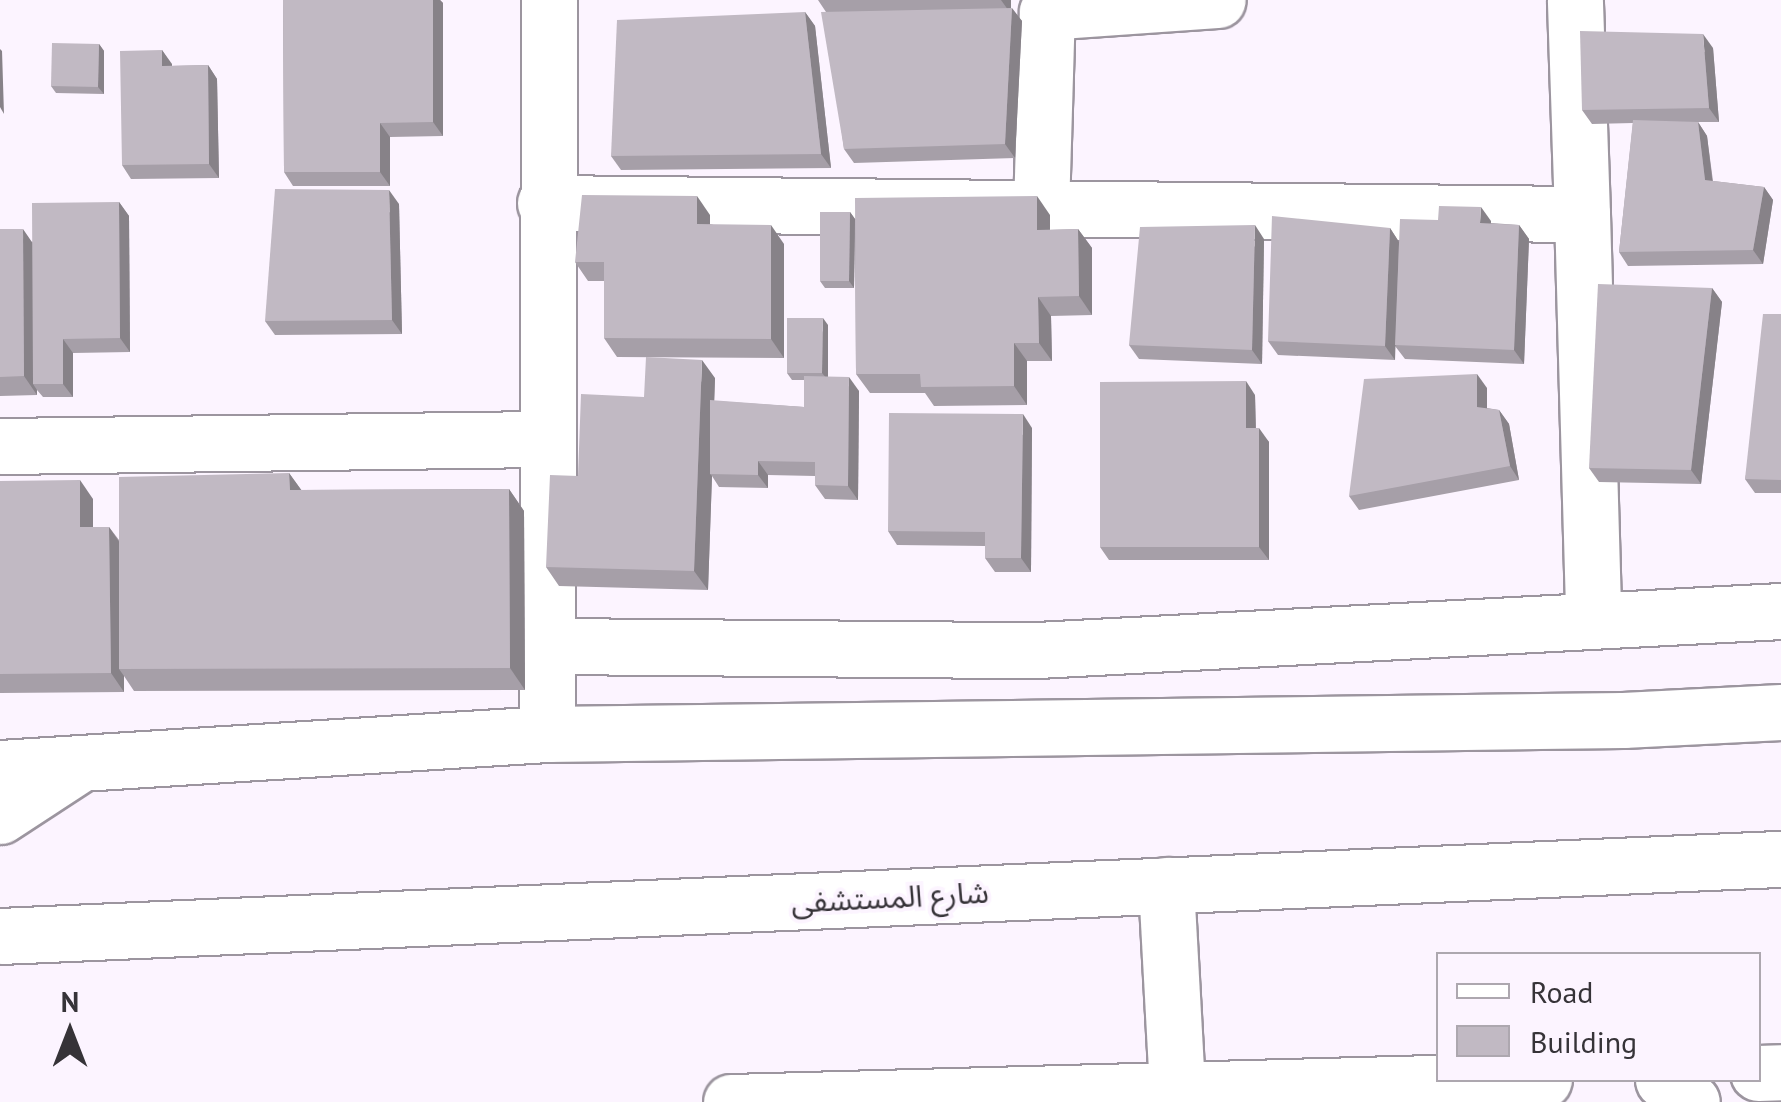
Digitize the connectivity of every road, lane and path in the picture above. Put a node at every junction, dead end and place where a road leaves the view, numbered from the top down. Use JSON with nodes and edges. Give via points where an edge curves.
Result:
{"nodes":[{"id":1,"x":548,"y":0,"type":"edge"},
{"id":2,"x":1218,"y":0,"type":"edge"},
{"id":3,"x":1575,"y":0,"type":"edge"},
{"id":4,"x":1047,"y":6,"type":"edge"},
{"id":5,"x":545,"y":202,"type":"junction"},
{"id":6,"x":1042,"y":209,"type":"junction"},
{"id":7,"x":1582,"y":214,"type":"junction"},
{"id":8,"x":544,"y":439,"type":"junction"},
{"id":9,"x":0,"y":446,"type":"edge"},
{"id":10,"x":1781,"y":611,"type":"edge"},
{"id":11,"x":1593,"y":620,"type":"junction"},
{"id":12,"x":550,"y":646,"type":"junction"},
{"id":13,"x":1781,"y":712,"type":"edge"},
{"id":14,"x":548,"y":734,"type":"junction"},
{"id":15,"x":75,"y":767,"type":"junction"},
{"id":16,"x":0,"y":768,"type":"edge"},
{"id":17,"x":0,"y":816,"type":"edge"},
{"id":18,"x":1781,"y":860,"type":"edge"},
{"id":19,"x":1166,"y":884,"type":"junction"},
{"id":20,"x":0,"y":936,"type":"edge"},
{"id":21,"x":1471,"y":1082,"type":"edge"},
{"id":22,"x":1666,"y":1082,"type":"edge"},
{"id":23,"x":1178,"y":1090,"type":"junction"},
{"id":24,"x":827,"y":1101,"type":"edge"},
{"id":25,"x":732,"y":1102,"type":"edge"},
{"id":26,"x":1692,"y":1102,"type":"edge"}],
"edges":[{"from":1,"to":5,"type":"street"},
{"from":2,"to":4,"type":"street"},
{"from":3,"to":7,"type":"street"},
{"from":4,"to":6,"type":"street"},
{"from":5,"to":6,"type":"street"},
{"from":5,"to":8,"type":"street"},
{"from":6,"to":7,"type":"street"},
{"from":7,"to":11,"type":"street"},
{"from":8,"to":9,"type":"street"},
{"from":8,"to":12,"type":"street"},
{"from":10,"to":11,"type":"street"},
{"from":11,"to":12,"type":"street","via":[[1037,650]]},
{"from":12,"to":14,"type":"street"},
{"from":13,"to":14,"type":"street","via":[[1623,720]]},
{"from":14,"to":15,"type":"street"},
{"from":15,"to":16,"type":"street"},
{"from":15,"to":17,"type":"street"},
{"from":18,"to":19,"type":"street","name":"شارع المستشفى"},
{"from":19,"to":20,"type":"street","name":"شارع المستشفى"},
{"from":19,"to":23,"type":"street"},
{"from":21,"to":23,"type":"street"},
{"from":22,"to":26,"type":"street"},
{"from":23,"to":24,"type":"street"},
{"from":24,"to":25,"type":"street"}]}
